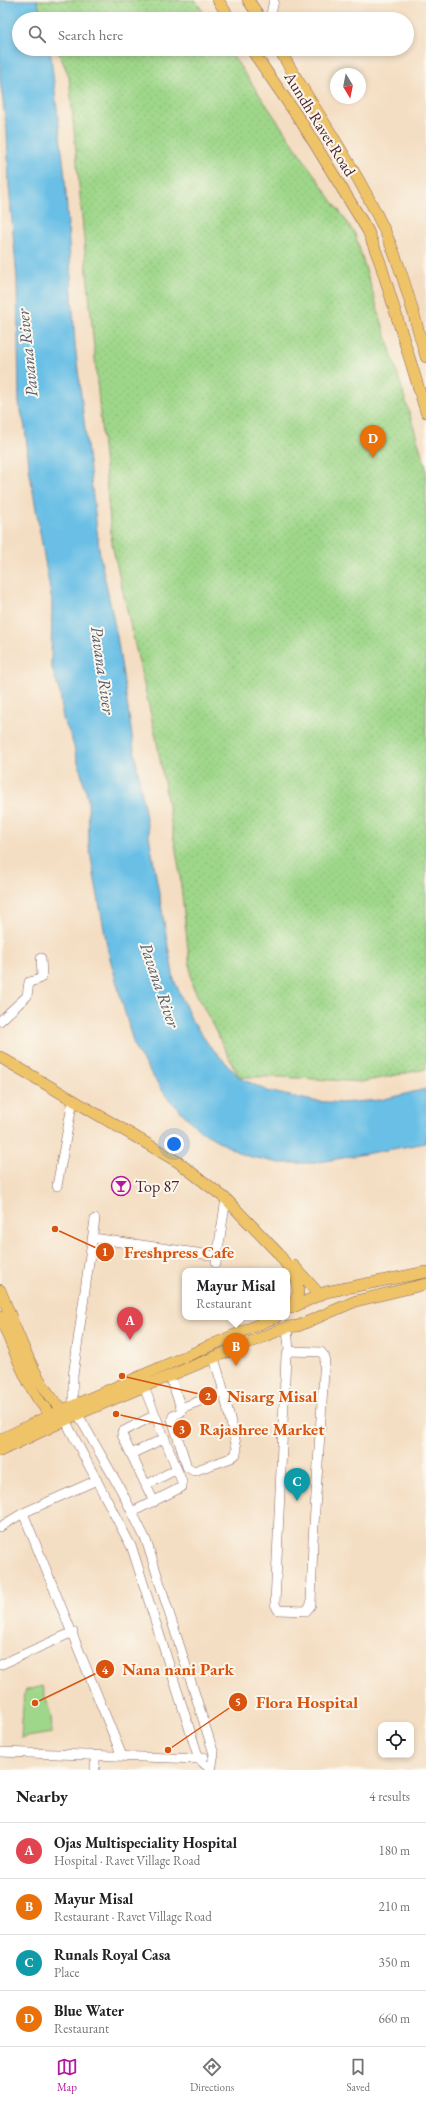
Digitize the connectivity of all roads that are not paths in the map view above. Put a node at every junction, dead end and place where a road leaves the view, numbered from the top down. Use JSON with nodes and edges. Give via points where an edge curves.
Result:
{"nodes":[{"id":1,"x":218,"y":0,"type":"edge"},
{"id":2,"x":248,"y":0,"type":"edge"},
{"id":3,"x":274,"y":0,"type":"edge"},
{"id":4,"x":226,"y":12,"type":"edge"},
{"id":5,"x":256,"y":12,"type":"edge"},
{"id":6,"x":271,"y":12,"type":"edge"},
{"id":7,"x":256,"y":56,"type":"edge"},
{"id":8,"x":283,"y":56,"type":"edge"},
{"id":9,"x":426,"y":356,"type":"edge"},
{"id":10,"x":426,"y":412,"type":"edge"},
{"id":11,"x":41,"y":958,"type":"dead end"},
{"id":12,"x":0,"y":1021,"type":"edge"},
{"id":13,"x":0,"y":1057,"type":"edge"},
{"id":14,"x":73,"y":1100,"type":"junction"},
{"id":15,"x":57,"y":1186,"type":"dead end"},
{"id":16,"x":226,"y":1199,"type":"junction"},
{"id":17,"x":95,"y":1219,"type":"dead end"},
{"id":18,"x":92,"y":1238,"type":"junction"},
{"id":19,"x":278,"y":1253,"type":"junction"},
{"id":20,"x":288,"y":1268,"type":"edge"},
{"id":21,"x":290,"y":1270,"type":"edge"},
{"id":22,"x":426,"y":1272,"type":"edge"},
{"id":23,"x":426,"y":1284,"type":"edge"},
{"id":24,"x":0,"y":1290,"type":"edge"},
{"id":25,"x":322,"y":1293,"type":"junction"},
{"id":26,"x":290,"y":1308,"type":"edge"},
{"id":27,"x":334,"y":1309,"type":"junction"},
{"id":28,"x":3,"y":1312,"type":"edge"},
{"id":29,"x":270,"y":1320,"type":"edge"},
{"id":30,"x":288,"y":1323,"type":"edge"},
{"id":31,"x":289,"y":1351,"type":"junction"},
{"id":32,"x":214,"y":1358,"type":"junction"},
{"id":33,"x":170,"y":1376,"type":"junction"},
{"id":34,"x":144,"y":1387,"type":"junction"},
{"id":35,"x":224,"y":1392,"type":"junction"},
{"id":36,"x":181,"y":1408,"type":"junction"},
{"id":37,"x":70,"y":1413,"type":"junction"},
{"id":38,"x":155,"y":1415,"type":"junction"},
{"id":39,"x":52,"y":1416,"type":"junction"},
{"id":40,"x":165,"y":1438,"type":"junction"},
{"id":41,"x":0,"y":1440,"type":"edge"},
{"id":42,"x":0,"y":1451,"type":"edge"},
{"id":43,"x":131,"y":1454,"type":"junction"},
{"id":44,"x":177,"y":1469,"type":"junction"},
{"id":45,"x":97,"y":1480,"type":"junction"},
{"id":46,"x":146,"y":1485,"type":"junction"},
{"id":47,"x":154,"y":1502,"type":"junction"},
{"id":48,"x":132,"y":1512,"type":"junction"},
{"id":49,"x":23,"y":1513,"type":"junction"},
{"id":50,"x":0,"y":1527,"type":"edge"},
{"id":51,"x":157,"y":1571,"type":"junction"},
{"id":52,"x":142,"y":1576,"type":"junction"},
{"id":53,"x":73,"y":1632,"type":"junction"},
{"id":54,"x":0,"y":1665,"type":"edge"},
{"id":55,"x":0,"y":1752,"type":"edge"},
{"id":56,"x":214,"y":1754,"type":"junction"},
{"id":57,"x":95,"y":1756,"type":"junction"},
{"id":58,"x":122,"y":1756,"type":"junction"},
{"id":59,"x":199,"y":1759,"type":"junction"},
{"id":60,"x":95,"y":1770,"type":"edge"},
{"id":61,"x":211,"y":1770,"type":"edge"}],
"edges":[{"from":1,"to":4,"type":"main road"},
{"from":2,"to":5,"type":"main road"},
{"from":3,"to":6,"type":"street"},
{"from":7,"to":10,"type":"main road","name":"Aundh Ravet Road","via":[[361,217],[380,262]]},
{"from":8,"to":9,"type":"main road","name":"Aundh Ravet Road","via":[[375,210],[395,257]]},
{"from":11,"to":12,"type":"street","via":[[42,977],[29,982],[27,996]]},
{"from":13,"to":14,"type":"main road"},
{"from":14,"to":15,"type":"street"},
{"from":14,"to":16,"type":"main road","via":[[178,1162]]},
{"from":16,"to":18,"type":"street","via":[[216,1260]]},
{"from":16,"to":19,"type":"main road"},
{"from":17,"to":18,"type":"street"},
{"from":18,"to":37,"type":"street"},
{"from":19,"to":20,"type":"main road"},
{"from":19,"to":25,"type":"main road"},
{"from":21,"to":26,"type":"main road","via":[[298,1282],[298,1292]]},
{"from":22,"to":25,"type":"main road"},
{"from":23,"to":27,"type":"main road","via":[[386,1292]]},
{"from":24,"to":28,"type":"main road"},
{"from":25,"to":26,"type":"main road"},
{"from":25,"to":27,"type":"main road","via":[[332,1295]]},
{"from":27,"to":30,"type":"main road","via":[[298,1326]]},
{"from":28,"to":37,"type":"main road","via":[[46,1390]]},
{"from":28,"to":39,"type":"main road","via":[[36,1398]]},
{"from":29,"to":37,"type":"main road"},
{"from":30,"to":31,"type":"street"},
{"from":30,"to":32,"type":"main road"},
{"from":31,"to":31,"type":"street","via":[[321,1352],[325,1357],[311,1605],[306,1611],[278,1610],[274,1604],[286,1356]]},
{"from":32,"to":33,"type":"main road"},
{"from":32,"to":35,"type":"street"},
{"from":33,"to":34,"type":"main road"},
{"from":33,"to":36,"type":"street"},
{"from":34,"to":37,"type":"main road"},
{"from":34,"to":38,"type":"street"},
{"from":35,"to":36,"type":"street"},
{"from":35,"to":36,"type":"street","via":[[237,1448],[236,1454],[194,1471],[190,1470],[172,1419],[181,1412]]},
{"from":37,"to":39,"type":"main road"},
{"from":37,"to":42,"type":"main road"},
{"from":37,"to":45,"type":"street"},
{"from":37,"to":48,"type":"street"},
{"from":38,"to":40,"type":"street"},
{"from":38,"to":43,"type":"street","via":[[122,1432]]},
{"from":39,"to":41,"type":"main road"},
{"from":40,"to":43,"type":"street"},
{"from":40,"to":44,"type":"street"},
{"from":43,"to":46,"type":"street"},
{"from":44,"to":46,"type":"street"},
{"from":44,"to":47,"type":"street","via":[[182,1487]]},
{"from":45,"to":49,"type":"street"},
{"from":45,"to":52,"type":"street","via":[[132,1548]]},
{"from":46,"to":47,"type":"street"},
{"from":47,"to":48,"type":"street"},
{"from":48,"to":51,"type":"street"},
{"from":49,"to":50,"type":"street"},
{"from":49,"to":53,"type":"street"},
{"from":51,"to":52,"type":"street"},
{"from":51,"to":56,"type":"street"},
{"from":52,"to":59,"type":"street"},
{"from":53,"to":54,"type":"street"},
{"from":53,"to":58,"type":"street"},
{"from":55,"to":57,"type":"street"},
{"from":56,"to":59,"type":"street"},
{"from":56,"to":61,"type":"street"},
{"from":57,"to":58,"type":"street"},
{"from":57,"to":60,"type":"street"},
{"from":58,"to":59,"type":"street"},
{"from":59,"to":61,"type":"street"}]}
